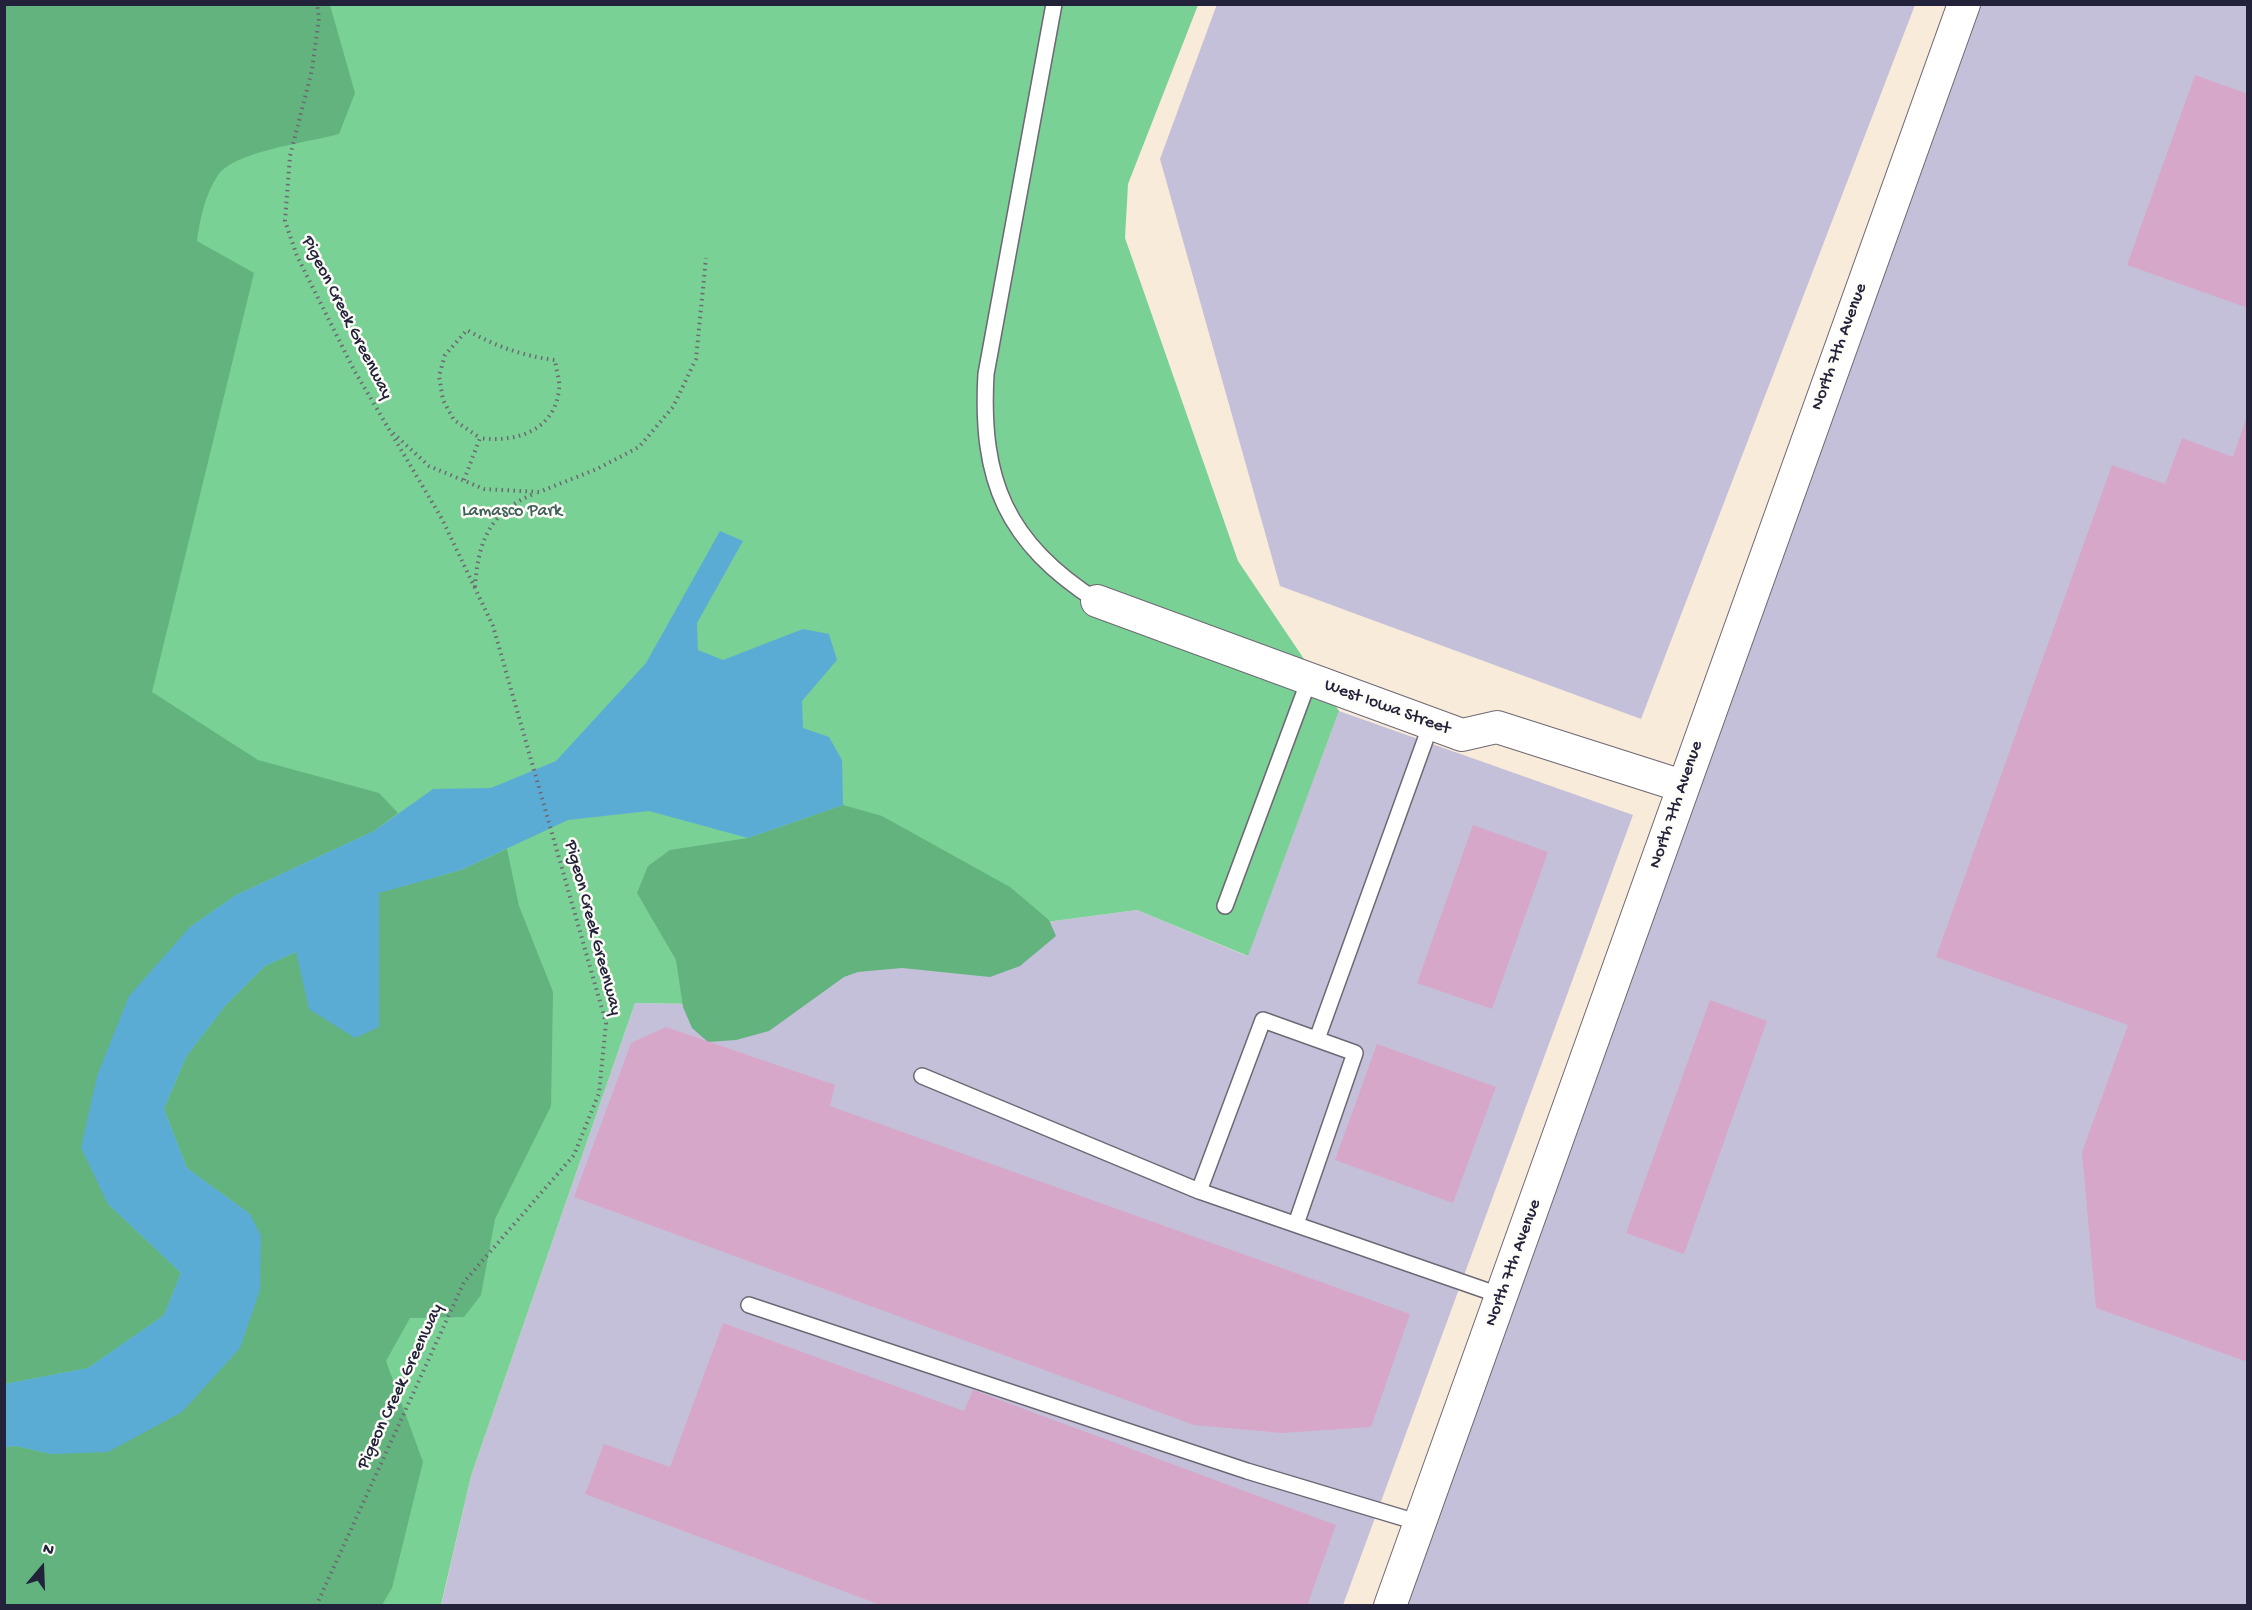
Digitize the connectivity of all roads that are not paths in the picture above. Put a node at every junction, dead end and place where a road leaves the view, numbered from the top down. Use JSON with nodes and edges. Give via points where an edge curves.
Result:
{"nodes":[{"id":1,"x":1054,"y":4,"type":"edge"},
{"id":2,"x":1964,"y":4,"type":"edge"},
{"id":3,"x":1097,"y":601,"type":"joint"},
{"id":4,"x":1310,"y":680,"type":"junction"},
{"id":5,"x":1431,"y":724,"type":"junction"},
{"id":6,"x":1682,"y":786,"type":"junction"},
{"id":7,"x":1226,"y":906,"type":"dead end"},
{"id":8,"x":1317,"y":1039,"type":"junction"},
{"id":9,"x":922,"y":1077,"type":"dead end"},
{"id":10,"x":1199,"y":1191,"type":"junction"},
{"id":11,"x":1296,"y":1224,"type":"junction"},
{"id":12,"x":1502,"y":1296,"type":"junction"},
{"id":13,"x":749,"y":1305,"type":"dead end"},
{"id":14,"x":1420,"y":1523,"type":"junction"},
{"id":15,"x":1390,"y":1605,"type":"edge"}],
"edges":[{"from":1,"to":3,"type":"lane","via":[[986,374],[984,411],[987,443],[1002,505],[1015,527],[1071,585]]},
{"from":2,"to":6,"type":"street","name":"North 7th Avenue"},
{"from":3,"to":4,"type":"street","name":"West Iowa Street"},
{"from":4,"to":5,"type":"street","name":"West Iowa Street"},
{"from":4,"to":7,"type":"lane"},
{"from":5,"to":6,"type":"street","name":"West Iowa Street","via":[[1462,735],[1497,727]]},
{"from":5,"to":8,"type":"lane"},
{"from":6,"to":12,"type":"street","name":"North 7th Avenue"},
{"from":8,"to":10,"type":"lane","via":[[1263,1020]]},
{"from":8,"to":11,"type":"lane","via":[[1355,1053]]},
{"from":9,"to":10,"type":"lane"},
{"from":10,"to":11,"type":"lane"},
{"from":11,"to":12,"type":"lane"},
{"from":12,"to":14,"type":"street","name":"North 7th Avenue"},
{"from":13,"to":14,"type":"lane","via":[[1247,1471]]},
{"from":14,"to":15,"type":"street","name":"North 7th Avenue"}]}
